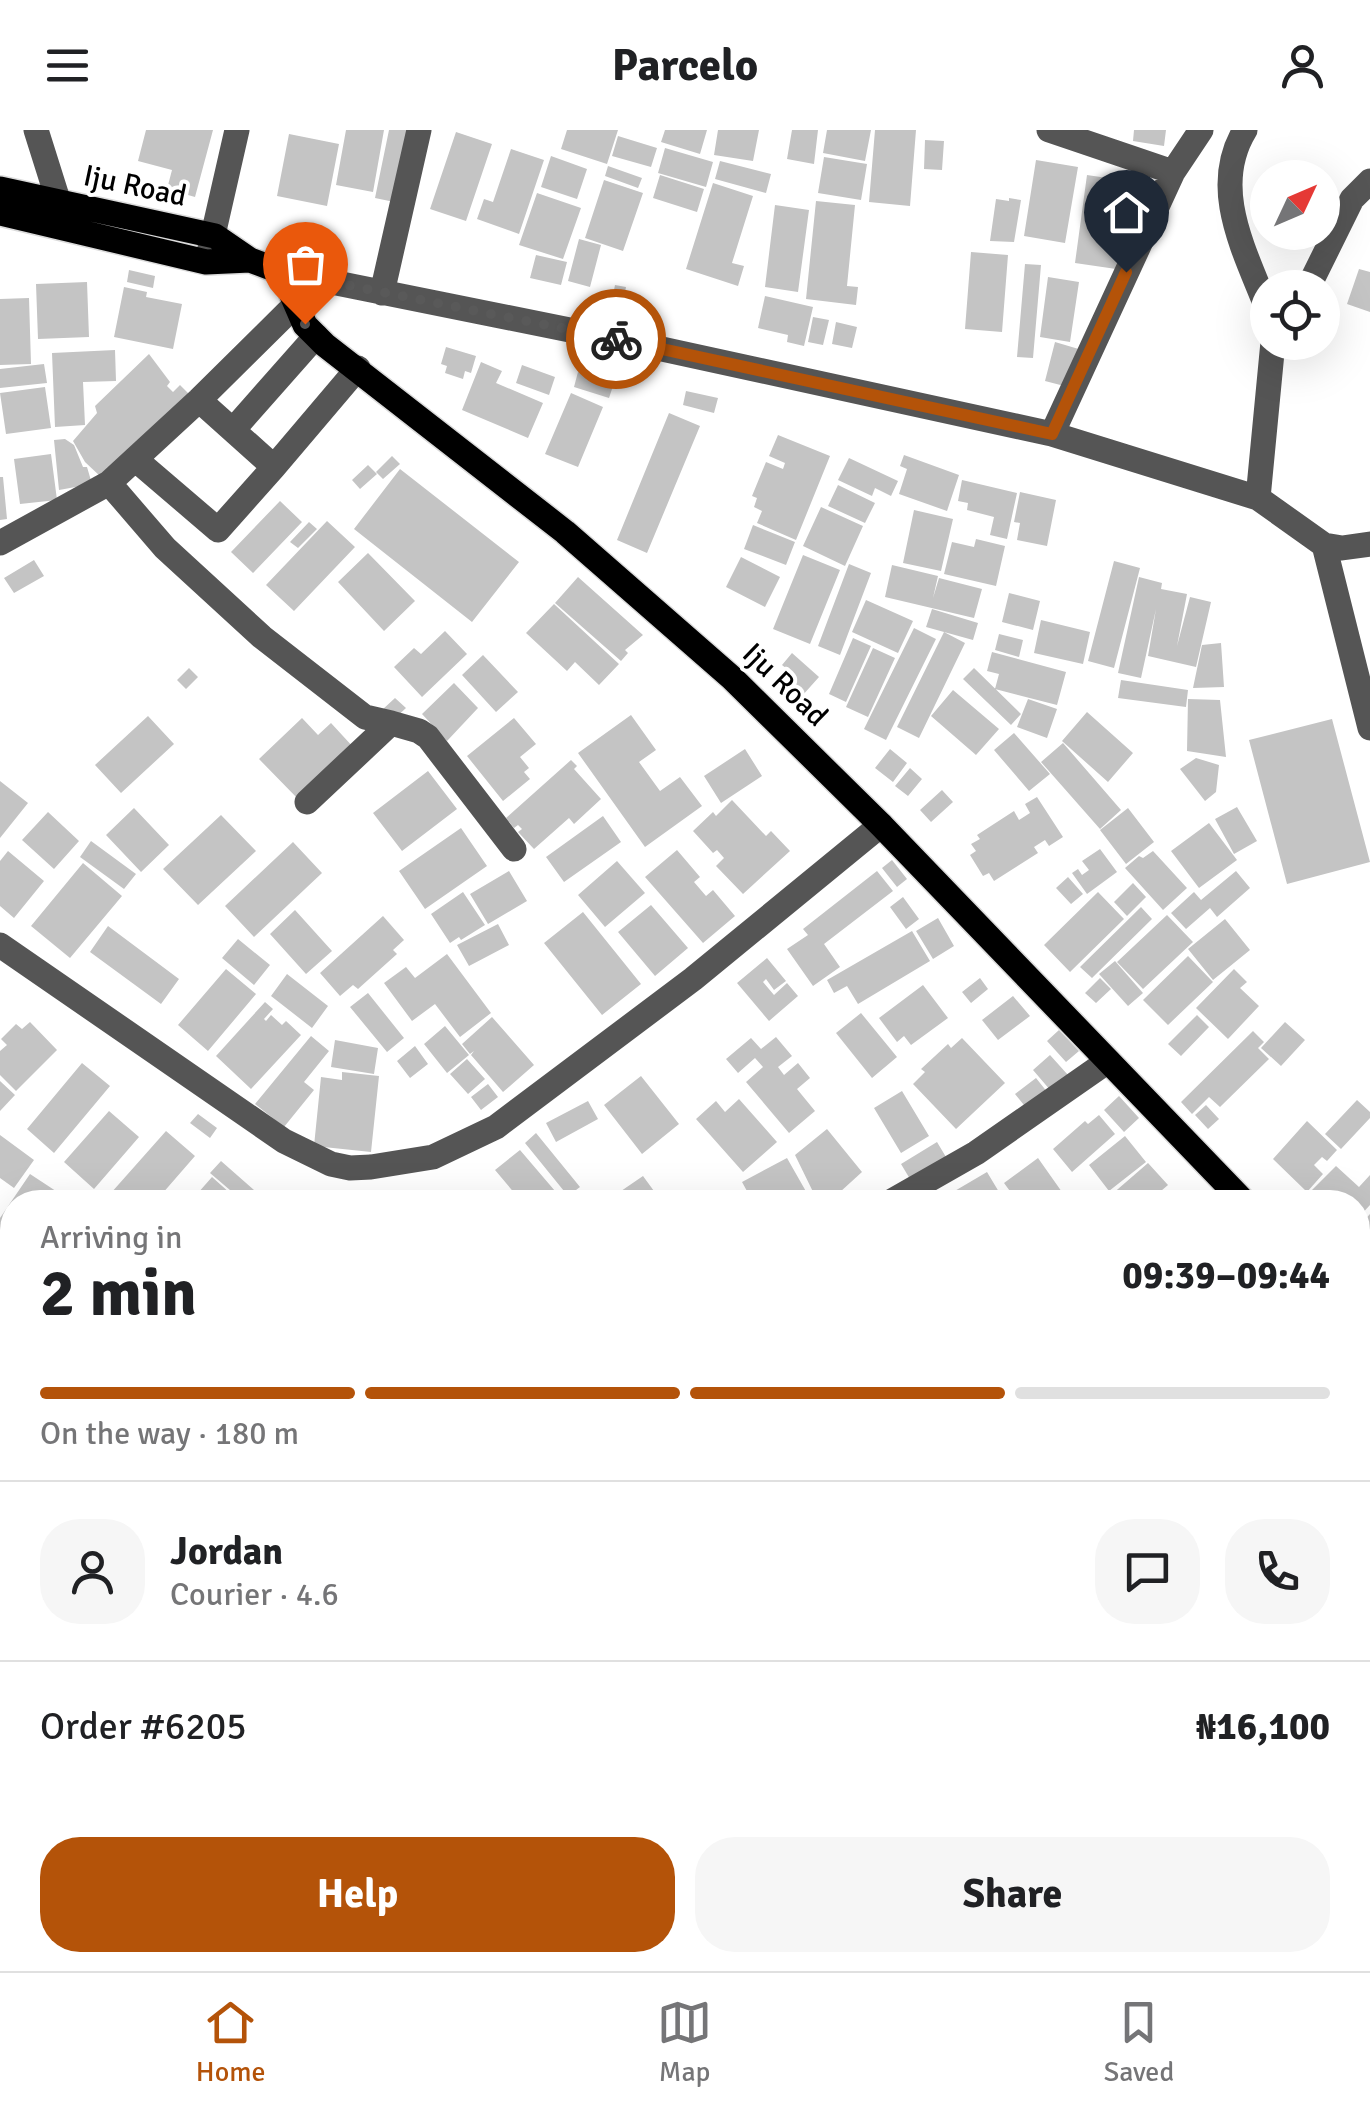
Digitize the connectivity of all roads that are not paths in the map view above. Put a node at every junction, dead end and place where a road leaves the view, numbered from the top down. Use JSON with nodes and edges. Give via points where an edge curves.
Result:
{"nodes":[{"id":1,"x":36,"y":130,"type":"edge"},
{"id":2,"x":237,"y":130,"type":"edge"},
{"id":3,"x":419,"y":130,"type":"edge"},
{"id":4,"x":1049,"y":130,"type":"edge"},
{"id":5,"x":1201,"y":130,"type":"edge"},
{"id":6,"x":1245,"y":130,"type":"edge"},
{"id":7,"x":1172,"y":172,"type":"junction"},
{"id":8,"x":1370,"y":181,"type":"edge"},
{"id":9,"x":0,"y":188,"type":"edge"},
{"id":10,"x":59,"y":203,"type":"junction"},
{"id":11,"x":0,"y":213,"type":"edge"},
{"id":12,"x":215,"y":236,"type":"junction"},
{"id":13,"x":250,"y":260,"type":"junction"},
{"id":14,"x":206,"y":262,"type":"junction"},
{"id":15,"x":1253,"y":270,"type":"edge"},
{"id":16,"x":1317,"y":270,"type":"edge"},
{"id":17,"x":282,"y":272,"type":"junction"},
{"id":18,"x":382,"y":293,"type":"junction"},
{"id":19,"x":294,"y":305,"type":"junction"},
{"id":20,"x":316,"y":336,"type":"junction"},
{"id":21,"x":1271,"y":360,"type":"edge"},
{"id":22,"x":358,"y":368,"type":"junction"},
{"id":23,"x":199,"y":400,"type":"junction"},
{"id":24,"x":233,"y":430,"type":"junction"},
{"id":25,"x":1052,"y":434,"type":"junction"},
{"id":26,"x":134,"y":459,"type":"junction"},
{"id":27,"x":274,"y":466,"type":"junction"},
{"id":28,"x":109,"y":482,"type":"junction"},
{"id":29,"x":1258,"y":498,"type":"junction"},
{"id":30,"x":0,"y":542,"type":"edge"},
{"id":31,"x":1370,"y":544,"type":"edge"},
{"id":32,"x":1324,"y":545,"type":"junction"},
{"id":33,"x":392,"y":722,"type":"junction"},
{"id":34,"x":1370,"y":728,"type":"edge"},
{"id":35,"x":308,"y":802,"type":"dead end"},
{"id":36,"x":881,"y":825,"type":"junction"},
{"id":37,"x":514,"y":849,"type":"dead end"},
{"id":38,"x":0,"y":945,"type":"edge"},
{"id":39,"x":1108,"y":1061,"type":"junction"},
{"id":40,"x":911,"y":1190,"type":"edge"},
{"id":41,"x":1226,"y":1190,"type":"edge"}],
"edges":[{"from":1,"to":10,"type":"street"},
{"from":2,"to":12,"type":"street"},
{"from":3,"to":18,"type":"street"},
{"from":4,"to":7,"type":"street"},
{"from":5,"to":7,"type":"street"},
{"from":6,"to":15,"type":"street","via":[[1227,178],[1234,222]]},
{"from":7,"to":25,"type":"street"},
{"from":8,"to":16,"type":"street","via":[[1352,200]]},
{"from":9,"to":10,"type":"main road","name":"Iju Road"},
{"from":10,"to":12,"type":"main road","name":"Iju Road"},
{"from":11,"to":14,"type":"main road","name":"Iju Road"},
{"from":12,"to":13,"type":"main road","name":"Iju Road"},
{"from":12,"to":14,"type":"street"},
{"from":13,"to":14,"type":"main road","name":"Iju Road"},
{"from":13,"to":17,"type":"main road","name":"Iju Road"},
{"from":17,"to":18,"type":"street"},
{"from":17,"to":19,"type":"main road","name":"Iju Road"},
{"from":18,"to":25,"type":"street"},
{"from":19,"to":20,"type":"main road","name":"Iju Road"},
{"from":19,"to":23,"type":"street"},
{"from":20,"to":22,"type":"main road","name":"Iju Road"},
{"from":20,"to":24,"type":"street"},
{"from":21,"to":29,"type":"street"},
{"from":22,"to":27,"type":"street"},
{"from":22,"to":36,"type":"main road","name":"Iju Road","via":[[593,556],[732,678]]},
{"from":23,"to":24,"type":"street"},
{"from":23,"to":26,"type":"street"},
{"from":24,"to":27,"type":"street"},
{"from":25,"to":29,"type":"street"},
{"from":26,"to":27,"type":"street","via":[[218,530]]},
{"from":26,"to":28,"type":"street"},
{"from":28,"to":30,"type":"street"},
{"from":28,"to":33,"type":"street","via":[[164,548],[262,636],[365,718]]},
{"from":29,"to":32,"type":"street"},
{"from":31,"to":32,"type":"street"},
{"from":32,"to":34,"type":"street"},
{"from":33,"to":35,"type":"street"},
{"from":33,"to":37,"type":"street","via":[[428,738]]},
{"from":36,"to":38,"type":"street","via":[[496,1127],[434,1157],[371,1167],[331,1164],[284,1141]]},
{"from":36,"to":39,"type":"main road","name":"Iju Road"},
{"from":39,"to":40,"type":"street"},
{"from":39,"to":41,"type":"main road","name":"Iju Road"}]}
